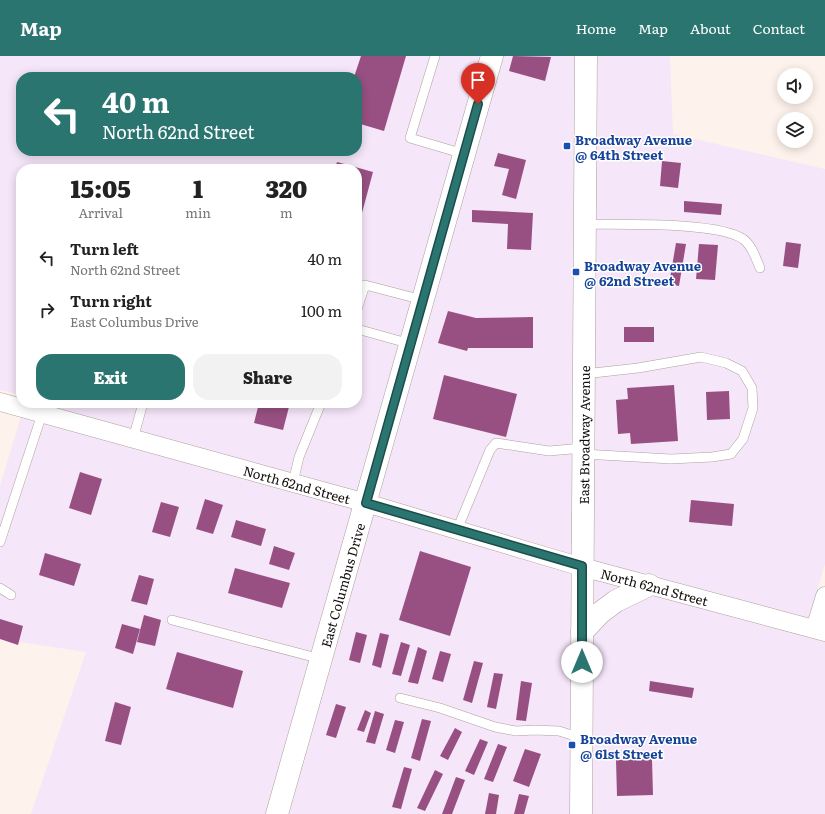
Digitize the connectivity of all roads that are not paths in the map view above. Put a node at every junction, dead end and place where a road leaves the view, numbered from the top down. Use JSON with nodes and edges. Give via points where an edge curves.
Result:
{"nodes":[{"id":1,"x":435,"y":56,"type":"edge"},
{"id":2,"x":490,"y":56,"type":"edge"},
{"id":3,"x":586,"y":56,"type":"edge"},
{"id":4,"x":464,"y":154,"type":"junction"},
{"id":5,"x":584,"y":224,"type":"junction"},
{"id":6,"x":760,"y":268,"type":"dead end"},
{"id":7,"x":362,"y":294,"type":"edge"},
{"id":8,"x":423,"y":300,"type":"junction"},
{"id":9,"x":362,"y":330,"type":"edge"},
{"id":10,"x":411,"y":344,"type":"junction"},
{"id":11,"x":583,"y":374,"type":"junction"},
{"id":12,"x":0,"y":402,"type":"edge"},
{"id":13,"x":16,"y":407,"type":"edge"},
{"id":14,"x":21,"y":408,"type":"edge"},
{"id":15,"x":143,"y":408,"type":"edge"},
{"id":16,"x":319,"y":408,"type":"edge"},
{"id":17,"x":42,"y":414,"type":"junction"},
{"id":18,"x":134,"y":439,"type":"junction"},
{"id":19,"x":583,"y":451,"type":"junction"},
{"id":20,"x":293,"y":483,"type":"junction"},
{"id":21,"x":366,"y":503,"type":"junction"},
{"id":22,"x":458,"y":530,"type":"junction"},
{"id":23,"x":0,"y":542,"type":"edge"},
{"id":24,"x":582,"y":566,"type":"junction"},
{"id":25,"x":649,"y":585,"type":"junction"},
{"id":26,"x":0,"y":588,"type":"edge"},
{"id":27,"x":11,"y":595,"type":"dead end"},
{"id":28,"x":825,"y":596,"type":"edge"},
{"id":29,"x":172,"y":620,"type":"dead end"},
{"id":30,"x":820,"y":631,"type":"edge"},
{"id":31,"x":582,"y":632,"type":"junction"},
{"id":32,"x":321,"y":659,"type":"junction"},
{"id":33,"x":400,"y":698,"type":"dead end"},
{"id":34,"x":581,"y":738,"type":"junction"},
{"id":35,"x":277,"y":814,"type":"edge"},
{"id":36,"x":581,"y":814,"type":"edge"}],
"edges":[{"from":1,"to":4,"type":"lane","via":[[410,138]]},
{"from":2,"to":4,"type":"street","name":"East Columbus Drive"},
{"from":3,"to":5,"type":"street","name":"East Broadway Avenue"},
{"from":4,"to":8,"type":"street","name":"East Columbus Drive"},
{"from":5,"to":6,"type":"lane","via":[[719,230],[743,239]]},
{"from":5,"to":11,"type":"street","name":"East Broadway Avenue"},
{"from":7,"to":8,"type":"lane","via":[[365,285]]},
{"from":8,"to":10,"type":"street","name":"East Columbus Drive"},
{"from":9,"to":10,"type":"lane"},
{"from":10,"to":21,"type":"street","name":"East Columbus Drive"},
{"from":11,"to":19,"type":"street","name":"East Broadway Avenue"},
{"from":11,"to":19,"type":"lane","via":[[701,357],[726,363],[742,371],[752,388],[753,408],[743,439],[731,454],[671,459]]},
{"from":12,"to":13,"type":"street","name":"North 62nd Street"},
{"from":14,"to":17,"type":"street","name":"North 62nd Street"},
{"from":15,"to":18,"type":"lane"},
{"from":16,"to":20,"type":"lane","via":[[299,457]]},
{"from":17,"to":18,"type":"street","name":"North 62nd Street"},
{"from":17,"to":23,"type":"lane"},
{"from":18,"to":20,"type":"street","name":"North 62nd Street"},
{"from":19,"to":22,"type":"lane","via":[[549,451],[496,443],[490,450]]},
{"from":19,"to":24,"type":"street","name":"East Broadway Avenue"},
{"from":20,"to":21,"type":"street","name":"North 62nd Street"},
{"from":21,"to":22,"type":"street","name":"North 62nd Street"},
{"from":21,"to":32,"type":"street","name":"East Columbus Drive"},
{"from":22,"to":24,"type":"street","name":"North 62nd Street"},
{"from":24,"to":25,"type":"street","name":"North 62nd Street"},
{"from":24,"to":31,"type":"street","name":"East Broadway Avenue"},
{"from":25,"to":30,"type":"street","name":"North 62nd Street"},
{"from":25,"to":31,"type":"street","via":[[616,601]]},
{"from":26,"to":27,"type":"lane"},
{"from":28,"to":30,"type":"street"},
{"from":29,"to":32,"type":"lane"},
{"from":31,"to":34,"type":"street","name":"East Broadway Avenue"},
{"from":32,"to":35,"type":"street","name":"East Columbus Drive"},
{"from":33,"to":34,"type":"lane","via":[[440,708],[495,727],[516,731],[558,731]]},
{"from":34,"to":36,"type":"street","name":"East Broadway Avenue"}]}
